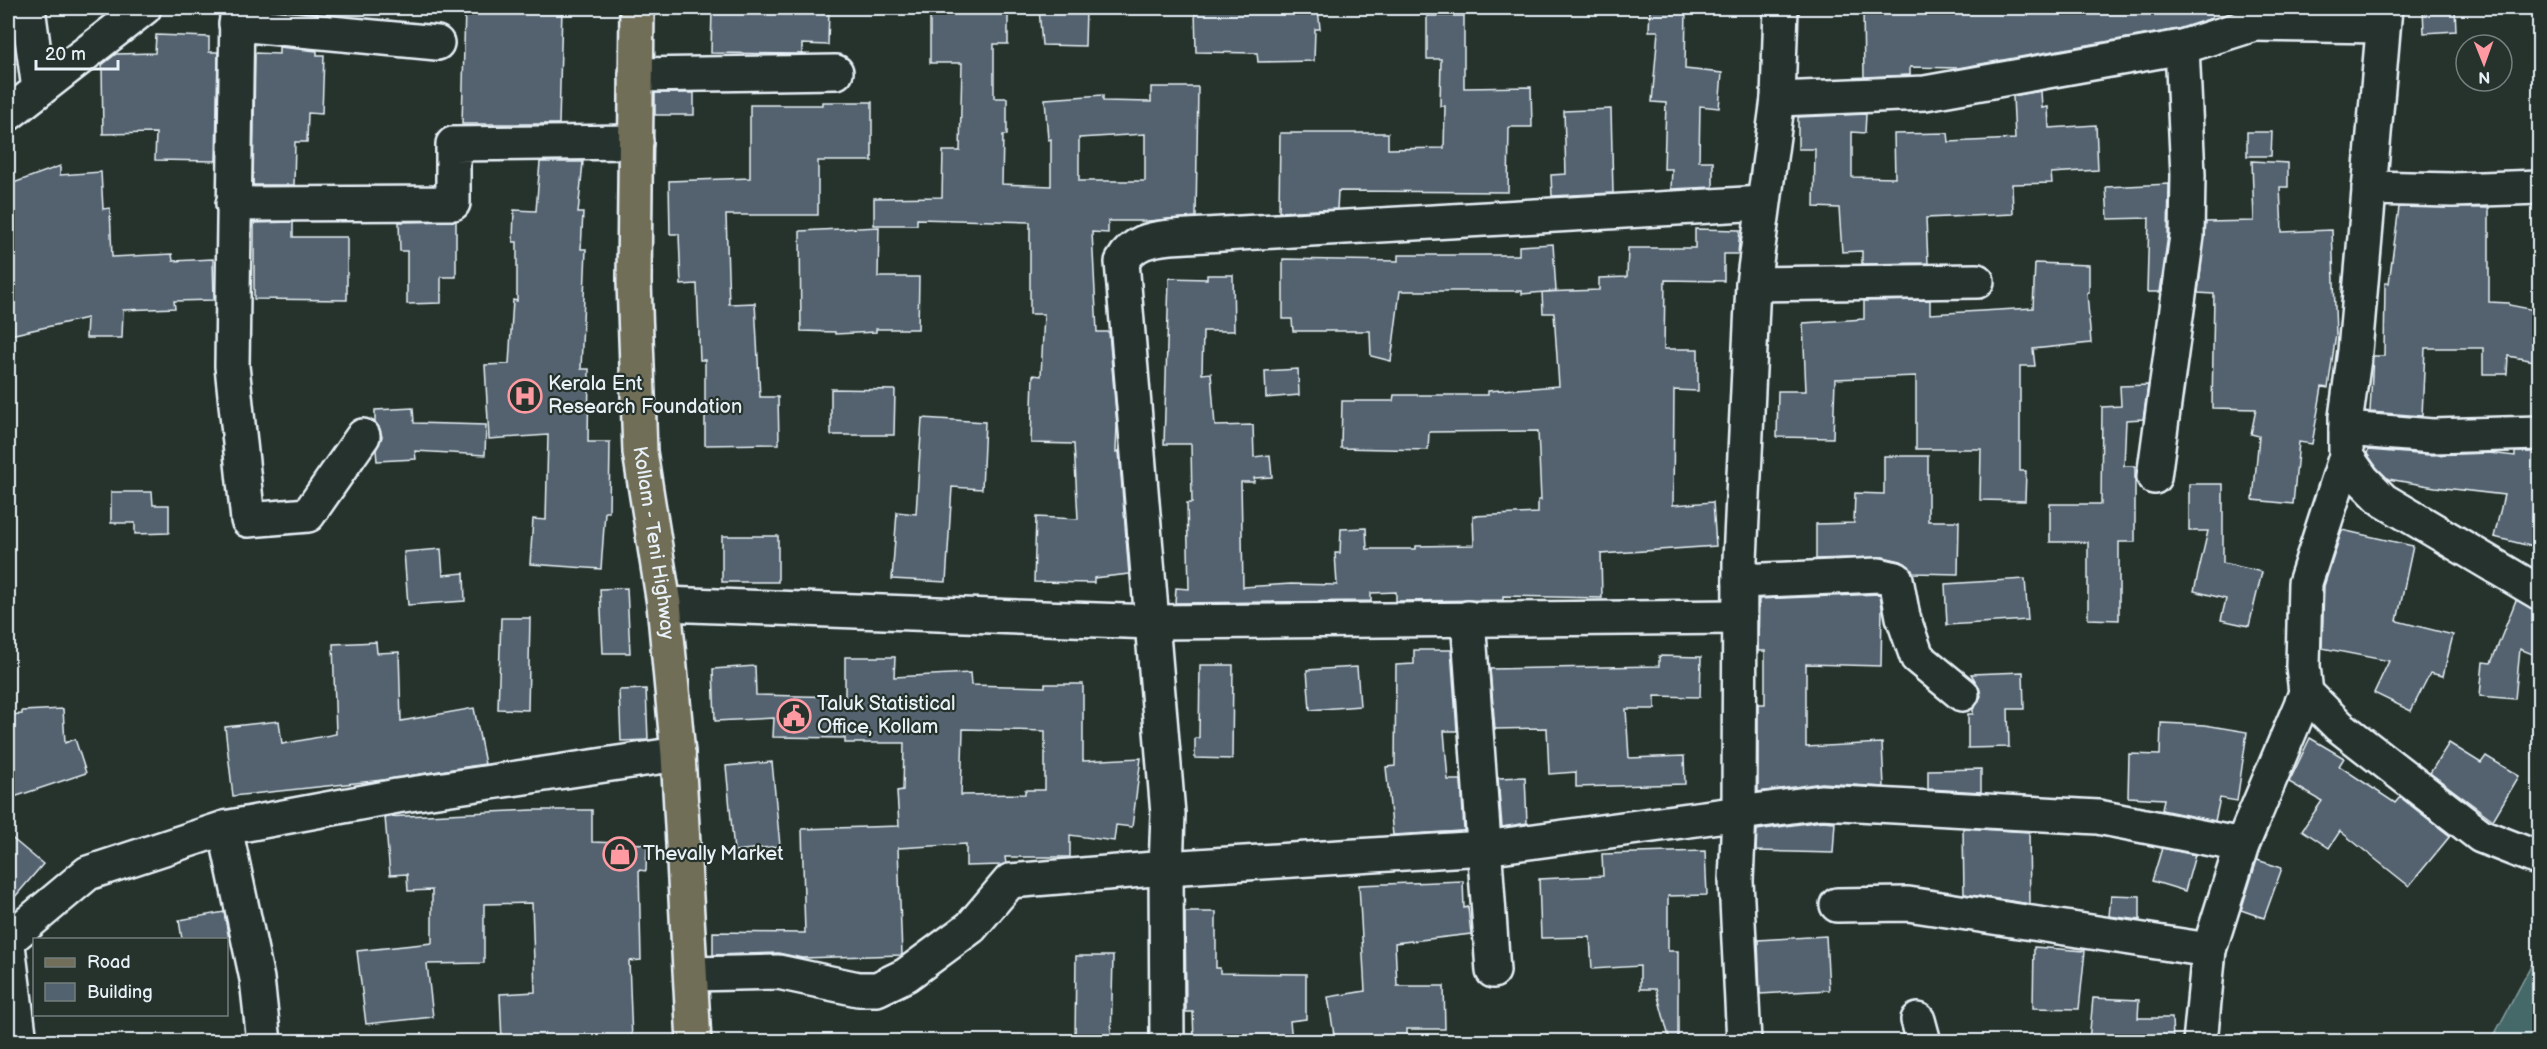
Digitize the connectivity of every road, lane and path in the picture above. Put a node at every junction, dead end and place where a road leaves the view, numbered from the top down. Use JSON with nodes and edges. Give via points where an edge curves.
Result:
{"nodes":[{"id":1,"x":28,"y":8,"type":"edge"},
{"id":2,"x":144,"y":8,"type":"edge"},
{"id":3,"x":637,"y":8,"type":"edge"},
{"id":4,"x":1781,"y":8,"type":"edge"},
{"id":5,"x":237,"y":16,"type":"edge"},
{"id":6,"x":2254,"y":16,"type":"edge"},
{"id":7,"x":2384,"y":17,"type":"edge"},
{"id":8,"x":437,"y":43,"type":"dead end"},
{"id":9,"x":2182,"y":47,"type":"junction"},
{"id":10,"x":836,"y":72,"type":"dead end"},
{"id":11,"x":636,"y":75,"type":"junction"},
{"id":12,"x":39,"y":89,"type":"junction"},
{"id":13,"x":1778,"y":99,"type":"junction"},
{"id":14,"x":8,"y":114,"type":"edge"},
{"id":15,"x":636,"y":142,"type":"junction"},
{"id":16,"x":2540,"y":187,"type":"edge"},
{"id":17,"x":2369,"y":189,"type":"junction"},
{"id":18,"x":1763,"y":203,"type":"junction"},
{"id":19,"x":233,"y":204,"type":"junction"},
{"id":20,"x":1977,"y":281,"type":"dead end"},
{"id":21,"x":1754,"y":284,"type":"junction"},
{"id":22,"x":2540,"y":433,"type":"edge"},
{"id":23,"x":363,"y":436,"type":"dead end"},
{"id":24,"x":2346,"y":443,"type":"junction"},
{"id":25,"x":2154,"y":477,"type":"dead end"},
{"id":26,"x":1740,"y":581,"type":"junction"},
{"id":27,"x":2540,"y":593,"type":"edge"},
{"id":28,"x":664,"y":604,"type":"junction"},
{"id":29,"x":1740,"y":617,"type":"junction"},
{"id":30,"x":1468,"y":618,"type":"junction"},
{"id":31,"x":1152,"y":622,"type":"junction"},
{"id":32,"x":2306,"y":693,"type":"junction"},
{"id":33,"x":1962,"y":694,"type":"dead end"},
{"id":34,"x":678,"y":754,"type":"junction"},
{"id":35,"x":1738,"y":814,"type":"junction"},
{"id":36,"x":225,"y":828,"type":"junction"},
{"id":37,"x":2242,"y":845,"type":"junction"},
{"id":38,"x":1484,"y":848,"type":"junction"},
{"id":39,"x":2540,"y":859,"type":"edge"},
{"id":40,"x":1166,"y":868,"type":"junction"},
{"id":41,"x":1837,"y":905,"type":"dead end"},
{"id":42,"x":8,"y":940,"type":"edge"},
{"id":43,"x":8,"y":945,"type":"edge"},
{"id":44,"x":2209,"y":950,"type":"junction"},
{"id":45,"x":1493,"y":971,"type":"dead end"},
{"id":46,"x":692,"y":974,"type":"junction"},
{"id":47,"x":20,"y":1041,"type":"edge"},
{"id":48,"x":264,"y":1041,"type":"edge"},
{"id":49,"x":694,"y":1041,"type":"edge"},
{"id":50,"x":1167,"y":1041,"type":"edge"},
{"id":51,"x":1744,"y":1041,"type":"edge"},
{"id":52,"x":2200,"y":1041,"type":"edge"}],
"edges":[{"from":1,"to":12,"type":"street"},
{"from":2,"to":12,"type":"street"},
{"from":3,"to":11,"type":"main road","name":"Kollam - Teni Highway"},
{"from":4,"to":13,"type":"street"},
{"from":5,"to":8,"type":"street"},
{"from":5,"to":19,"type":"street"},
{"from":6,"to":7,"type":"street"},
{"from":6,"to":9,"type":"street"},
{"from":7,"to":17,"type":"street"},
{"from":9,"to":13,"type":"street","via":[[1925,93]]},
{"from":9,"to":25,"type":"street","via":[[2187,236]]},
{"from":10,"to":11,"type":"street"},
{"from":11,"to":15,"type":"main road","name":"Kollam - Teni Highway"},
{"from":12,"to":14,"type":"street"},
{"from":13,"to":18,"type":"street"},
{"from":15,"to":19,"type":"street","via":[[453,144],[453,203]]},
{"from":15,"to":28,"type":"main road","name":"Kollam - Teni Highway","via":[[634,281],[640,452]]},
{"from":16,"to":17,"type":"street"},
{"from":17,"to":24,"type":"street"},
{"from":18,"to":21,"type":"street"},
{"from":18,"to":31,"type":"street","via":[[1171,237],[1152,239],[1129,250],[1122,262]]},
{"from":19,"to":23,"type":"street","via":[[232,366],[248,520],[308,514]]},
{"from":20,"to":21,"type":"street"},
{"from":21,"to":26,"type":"street"},
{"from":22,"to":24,"type":"street"},
{"from":24,"to":27,"type":"street","via":[[2362,480],[2382,500]]},
{"from":24,"to":32,"type":"street","via":[[2306,583]]},
{"from":26,"to":29,"type":"street"},
{"from":26,"to":33,"type":"street","via":[[1879,575],[1896,579],[1903,617],[1917,657]]},
{"from":28,"to":31,"type":"street"},
{"from":28,"to":34,"type":"main road","name":"Kollam - Teni Highway"},
{"from":29,"to":30,"type":"street"},
{"from":29,"to":35,"type":"street"},
{"from":30,"to":31,"type":"street"},
{"from":30,"to":38,"type":"street"},
{"from":31,"to":40,"type":"street","via":[[1168,814]]},
{"from":32,"to":37,"type":"street"},
{"from":32,"to":39,"type":"street","via":[[2339,726],[2481,836]]},
{"from":34,"to":36,"type":"street","via":[[397,796]]},
{"from":34,"to":46,"type":"main road","name":"Kollam - Teni Highway"},
{"from":35,"to":37,"type":"street","via":[[1821,802],[2098,817]]},
{"from":35,"to":38,"type":"street"},
{"from":35,"to":51,"type":"street","via":[[1736,881]]},
{"from":36,"to":42,"type":"street","via":[[88,873]]},
{"from":36,"to":48,"type":"street","via":[[257,979]]},
{"from":37,"to":44,"type":"street"},
{"from":38,"to":40,"type":"street"},
{"from":38,"to":45,"type":"street"},
{"from":40,"to":46,"type":"street","via":[[1010,881],[971,927],[906,975],[877,989],[858,989],[778,972]]},
{"from":40,"to":50,"type":"street"},
{"from":41,"to":44,"type":"street","via":[[1908,904]]},
{"from":43,"to":47,"type":"street"},
{"from":44,"to":52,"type":"street"},
{"from":46,"to":49,"type":"main road","name":"Kollam - Teni Highway"}]}
